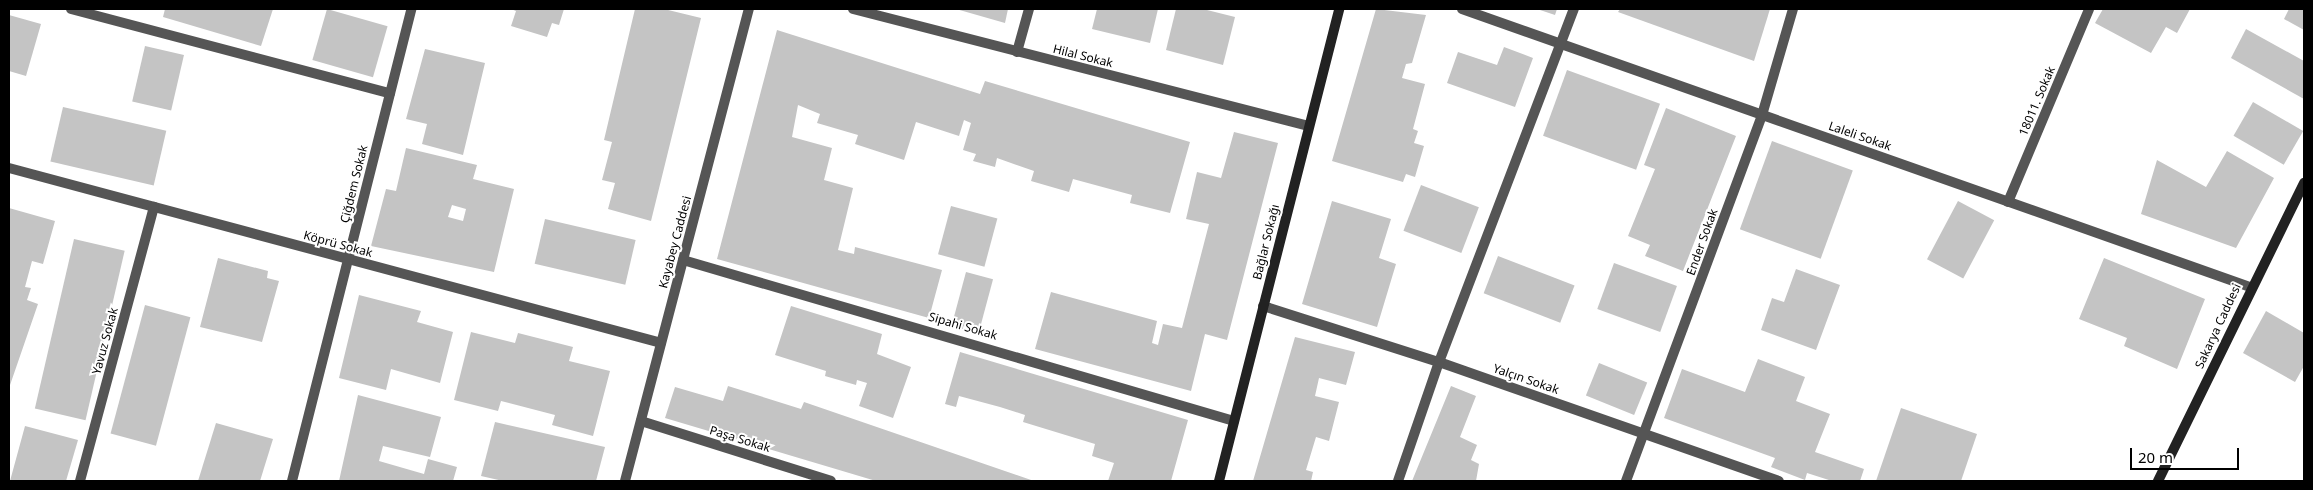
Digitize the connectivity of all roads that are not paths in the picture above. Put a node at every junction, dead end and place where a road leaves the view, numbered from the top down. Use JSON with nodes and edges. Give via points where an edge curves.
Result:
{"nodes":[{"id":1,"x":71,"y":9,"type":"edge"},
{"id":2,"x":411,"y":9,"type":"edge"},
{"id":3,"x":749,"y":9,"type":"edge"},
{"id":4,"x":853,"y":9,"type":"edge"},
{"id":5,"x":1029,"y":9,"type":"edge"},
{"id":6,"x":1339,"y":9,"type":"edge"},
{"id":7,"x":1462,"y":9,"type":"edge"},
{"id":8,"x":1574,"y":9,"type":"edge"},
{"id":9,"x":1793,"y":9,"type":"edge"},
{"id":10,"x":2089,"y":9,"type":"edge"},
{"id":11,"x":1560,"y":44,"type":"junction"},
{"id":12,"x":1017,"y":52,"type":"junction"},
{"id":13,"x":390,"y":93,"type":"junction"},
{"id":14,"x":1762,"y":115,"type":"junction"},
{"id":15,"x":1308,"y":126,"type":"junction"},
{"id":16,"x":9,"y":168,"type":"edge"},
{"id":17,"x":2304,"y":183,"type":"edge"},
{"id":18,"x":2008,"y":202,"type":"junction"},
{"id":19,"x":154,"y":207,"type":"junction"},
{"id":20,"x":348,"y":259,"type":"junction"},
{"id":21,"x":683,"y":260,"type":"junction"},
{"id":22,"x":2250,"y":287,"type":"junction"},
{"id":23,"x":1263,"y":306,"type":"junction"},
{"id":24,"x":661,"y":343,"type":"junction"},
{"id":25,"x":1439,"y":362,"type":"junction"},
{"id":26,"x":1234,"y":420,"type":"junction"},
{"id":27,"x":641,"y":421,"type":"junction"},
{"id":28,"x":1644,"y":434,"type":"junction"},
{"id":29,"x":80,"y":481,"type":"edge"},
{"id":30,"x":292,"y":481,"type":"edge"},
{"id":31,"x":625,"y":481,"type":"edge"},
{"id":32,"x":831,"y":481,"type":"edge"},
{"id":33,"x":1219,"y":481,"type":"edge"},
{"id":34,"x":1398,"y":481,"type":"edge"},
{"id":35,"x":1626,"y":481,"type":"edge"},
{"id":36,"x":1779,"y":481,"type":"edge"},
{"id":37,"x":2158,"y":481,"type":"edge"}],
"edges":[{"from":1,"to":13,"type":"street"},
{"from":2,"to":13,"type":"street","name":"Çiğdem Sokak"},
{"from":3,"to":21,"type":"street","name":"Kayabey Caddesi"},
{"from":4,"to":12,"type":"street","name":"Hilal Sokak"},
{"from":5,"to":12,"type":"street"},
{"from":6,"to":15,"type":"main road","name":"Bağlar Sokağı"},
{"from":7,"to":11,"type":"street","name":"Laleli Sokak"},
{"from":8,"to":11,"type":"street"},
{"from":9,"to":14,"type":"street","name":"Ender Sokak"},
{"from":10,"to":18,"type":"street","name":"18011. Sokak"},
{"from":11,"to":14,"type":"street","name":"Laleli Sokak"},
{"from":11,"to":25,"type":"street"},
{"from":12,"to":15,"type":"street","name":"Hilal Sokak"},
{"from":13,"to":20,"type":"street","name":"Çiğdem Sokak"},
{"from":14,"to":18,"type":"street","name":"Laleli Sokak"},
{"from":14,"to":28,"type":"street","name":"Ender Sokak"},
{"from":15,"to":23,"type":"main road","name":"Bağlar Sokağı"},
{"from":16,"to":19,"type":"street","name":"Köprü Sokak"},
{"from":17,"to":22,"type":"main road","name":"Sakarya Caddesi"},
{"from":18,"to":22,"type":"street","name":"Laleli Sokak"},
{"from":19,"to":20,"type":"street","name":"Köprü Sokak"},
{"from":19,"to":29,"type":"street","name":"Yavuz Sokak"},
{"from":20,"to":24,"type":"street","name":"Köprü Sokak"},
{"from":20,"to":30,"type":"street","name":"Çiğdem Sokak"},
{"from":21,"to":24,"type":"street","name":"Kayabey Caddesi"},
{"from":21,"to":26,"type":"street","name":"Sipahi Sokak"},
{"from":22,"to":37,"type":"main road","name":"Sakarya Caddesi"},
{"from":23,"to":25,"type":"street","name":"Yalçın Sokak"},
{"from":23,"to":26,"type":"main road","name":"Bağlar Sokağı"},
{"from":24,"to":27,"type":"street","name":"Kayabey Caddesi"},
{"from":25,"to":28,"type":"street","name":"Yalçın Sokak"},
{"from":25,"to":34,"type":"street"},
{"from":26,"to":33,"type":"main road","name":"Bağlar Sokağı"},
{"from":27,"to":31,"type":"street","name":"Kayabey Caddesi"},
{"from":27,"to":32,"type":"street","name":"Paşa Sokak"},
{"from":28,"to":35,"type":"street","name":"Ender Sokak"},
{"from":28,"to":36,"type":"street","name":"Yalçın Sokak"}]}
